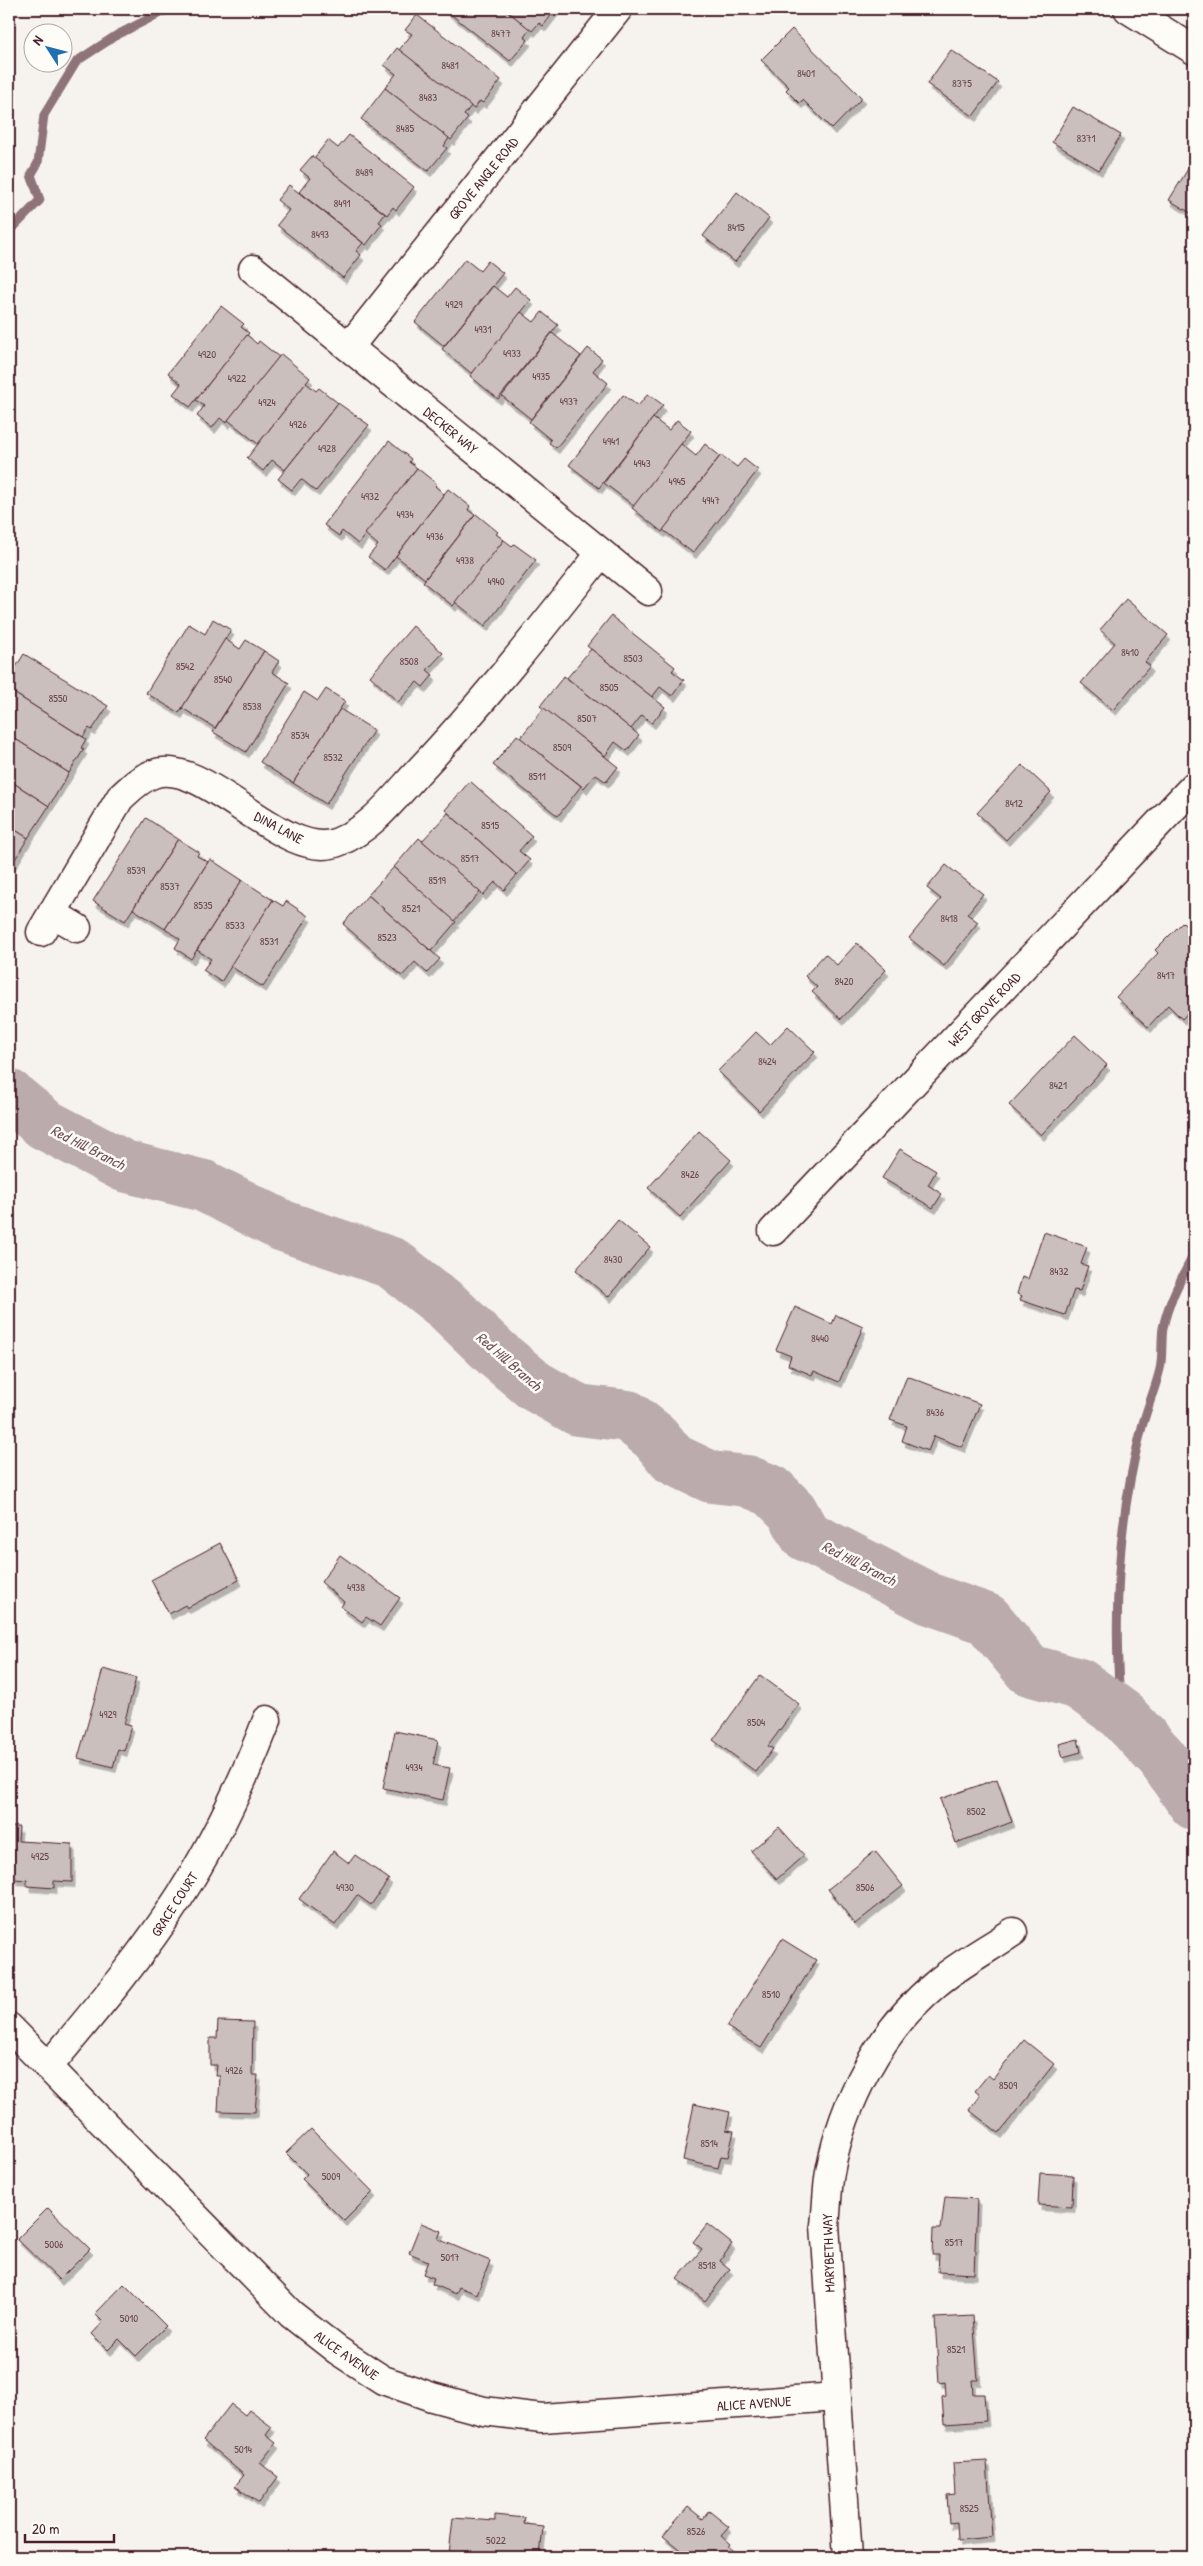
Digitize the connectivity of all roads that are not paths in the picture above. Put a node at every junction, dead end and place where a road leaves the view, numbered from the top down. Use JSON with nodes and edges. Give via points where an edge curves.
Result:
{"nodes":[{"id":1,"x":618,"y":9,"type":"edge"},
{"id":2,"x":1128,"y":9,"type":"edge"},
{"id":3,"x":1194,"y":50,"type":"edge"},
{"id":4,"x":253,"y":269,"type":"dead end"},
{"id":5,"x":349,"y":348,"type":"junction"},
{"id":6,"x":601,"y":553,"type":"junction"},
{"id":7,"x":648,"y":591,"type":"dead end"},
{"id":8,"x":1194,"y":786,"type":"edge"},
{"id":9,"x":78,"y":928,"type":"dead end"},
{"id":10,"x":773,"y":1231,"type":"dead end"},
{"id":11,"x":267,"y":1720,"type":"dead end"},
{"id":12,"x":1013,"y":1932,"type":"dead end"},
{"id":13,"x":9,"y":2027,"type":"edge"},
{"id":14,"x":48,"y":2068,"type":"junction"},
{"id":15,"x":836,"y":2397,"type":"junction"},
{"id":16,"x":848,"y":2557,"type":"edge"}],
"edges":[{"from":1,"to":5,"type":"street","name":"GROVE ANGLE ROAD"},
{"from":2,"to":3,"type":"street"},
{"from":4,"to":5,"type":"street","name":"DECKER WAY"},
{"from":5,"to":6,"type":"street","name":"DECKER WAY"},
{"from":6,"to":7,"type":"street","name":"DECKER WAY"},
{"from":6,"to":9,"type":"street","name":"DINA LANE","via":[[464,723],[370,823],[337,843],[318,845],[298,840],[200,782],[176,772],[154,773],[136,783],[120,798],[46,923]]},
{"from":8,"to":10,"type":"street","name":"WEST GROVE ROAD"},
{"from":11,"to":14,"type":"street","name":"GRACE COURT","via":[[242,1785],[180,1897],[133,1963]]},
{"from":12,"to":15,"type":"street","name":"MARYBETH WAY","via":[[937,1983],[895,2025],[865,2073],[844,2122],[830,2172],[825,2225]]},
{"from":13,"to":14,"type":"street","name":"ALICE AVENUE"},
{"from":14,"to":15,"type":"street","name":"ALICE AVENUE","via":[[291,2314],[383,2380],[484,2411],[542,2418]]},
{"from":15,"to":16,"type":"street","name":"MARYBETH WAY"}]}
